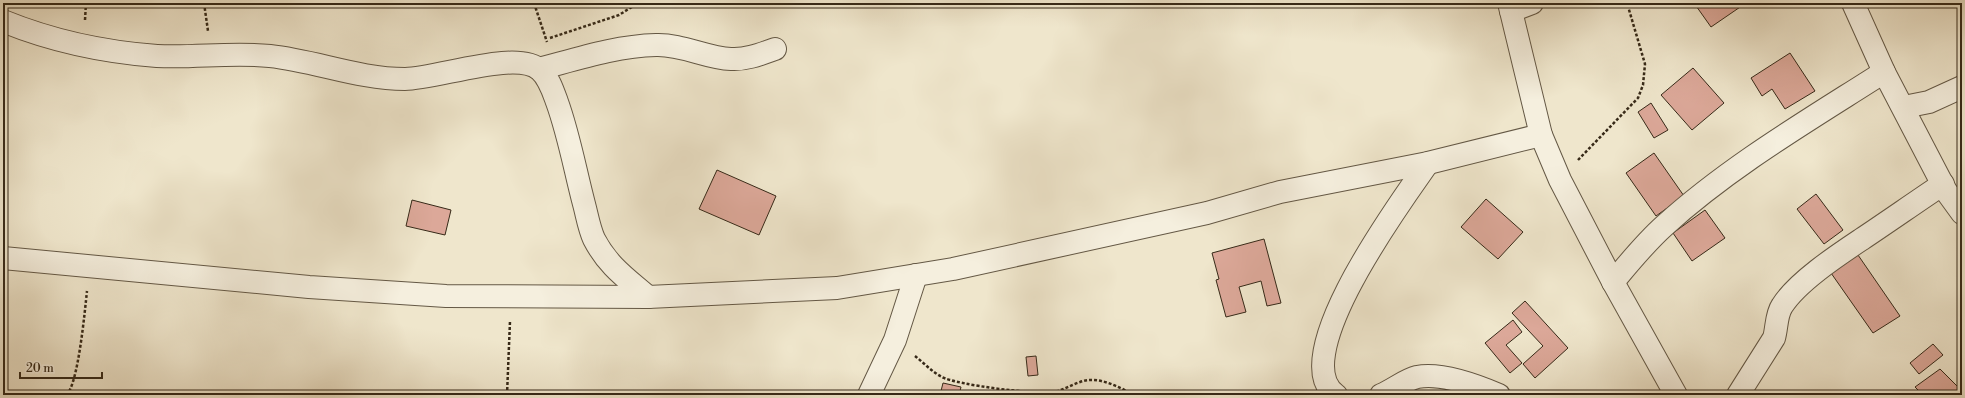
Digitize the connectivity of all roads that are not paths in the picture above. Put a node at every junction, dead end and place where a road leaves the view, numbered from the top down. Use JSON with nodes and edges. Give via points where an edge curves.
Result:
{"nodes":[{"id":1,"x":1532,"y":3,"type":"edge"},
{"id":2,"x":1859,"y":6,"type":"edge"},
{"id":3,"x":1510,"y":7,"type":"edge"},
{"id":4,"x":3,"y":21,"type":"edge"},
{"id":5,"x":775,"y":49,"type":"dead end"},
{"id":6,"x":548,"y":67,"type":"junction"},
{"id":7,"x":1884,"y":72,"type":"junction"},
{"id":8,"x":1962,"y":87,"type":"edge"},
{"id":9,"x":1904,"y":107,"type":"junction"},
{"id":10,"x":1541,"y":135,"type":"junction"},
{"id":11,"x":1428,"y":163,"type":"junction"},
{"id":12,"x":1943,"y":184,"type":"junction"},
{"id":13,"x":1962,"y":213,"type":"edge"},
{"id":14,"x":3,"y":258,"type":"edge"},
{"id":15,"x":916,"y":275,"type":"junction"},
{"id":16,"x":1613,"y":282,"type":"junction"},
{"id":17,"x":648,"y":297,"type":"junction"},
{"id":18,"x":1666,"y":391,"type":"edge"},
{"id":19,"x":869,"y":395,"type":"edge"},
{"id":20,"x":1336,"y":395,"type":"edge"},
{"id":21,"x":1381,"y":395,"type":"edge"},
{"id":22,"x":1499,"y":395,"type":"edge"},
{"id":23,"x":1738,"y":395,"type":"edge"}],
"edges":[{"from":1,"to":3,"type":"street"},
{"from":2,"to":7,"type":"street"},
{"from":3,"to":10,"type":"street"},
{"from":4,"to":6,"type":"street","via":[[28,31],[84,46],[157,56],[270,56],[375,78],[437,76],[508,62]]},
{"from":5,"to":6,"type":"street","via":[[744,59],[730,59],[683,48],[657,45],[630,47]]},
{"from":6,"to":17,"type":"street","via":[[565,123],[592,236],[614,269]]},
{"from":7,"to":9,"type":"street"},
{"from":7,"to":16,"type":"street","via":[[1731,173],[1694,201],[1650,239]]},
{"from":8,"to":9,"type":"street","via":[[1929,102]]},
{"from":9,"to":12,"type":"street"},
{"from":10,"to":11,"type":"street"},
{"from":10,"to":16,"type":"street","via":[[1560,180]]},
{"from":11,"to":15,"type":"street","via":[[1280,192],[1199,215],[960,268]]},
{"from":11,"to":20,"type":"street","via":[[1354,277],[1330,326],[1324,354],[1324,381]]},
{"from":12,"to":13,"type":"street"},
{"from":12,"to":23,"type":"street","via":[[1834,258],[1788,298],[1781,306],[1774,338]]},
{"from":14,"to":17,"type":"street","via":[[309,287],[446,296]]},
{"from":15,"to":17,"type":"street","via":[[837,288]]},
{"from":15,"to":19,"type":"street","via":[[895,340]]},
{"from":16,"to":18,"type":"street"},
{"from":21,"to":22,"type":"street","via":[[1419,377],[1441,378],[1469,384]]}]}
